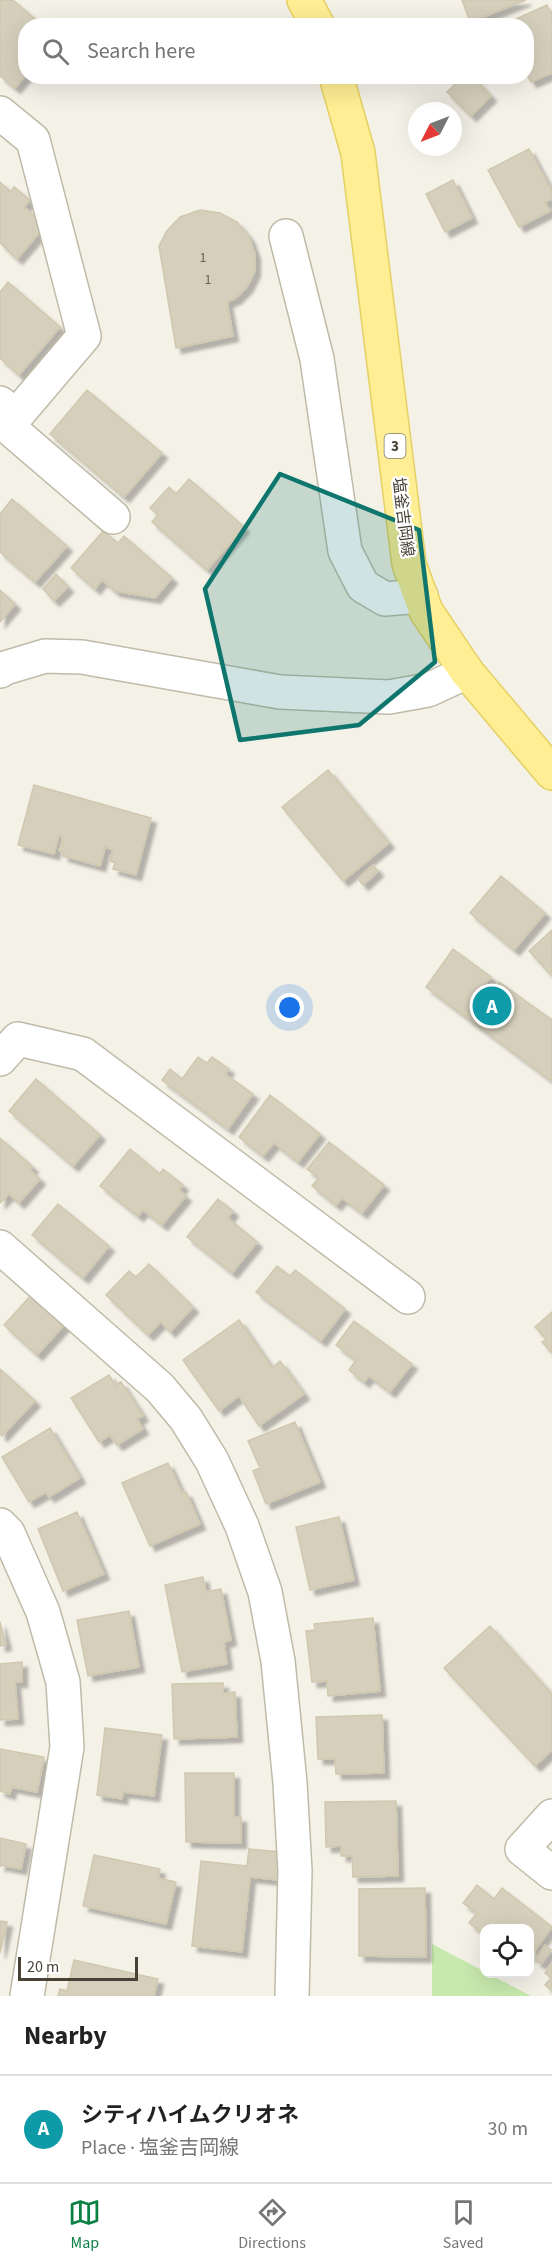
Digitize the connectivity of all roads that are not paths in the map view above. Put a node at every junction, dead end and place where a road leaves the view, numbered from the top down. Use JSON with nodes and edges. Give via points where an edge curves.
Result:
{"nodes":[{"id":1,"x":304,"y":0,"type":"edge"},
{"id":2,"x":314,"y":18,"type":"edge"},
{"id":3,"x":338,"y":84,"type":"edge"},
{"id":4,"x":0,"y":113,"type":"edge"},
{"id":5,"x":286,"y":236,"type":"dead end"},
{"id":6,"x":6,"y":420,"type":"edge"},
{"id":7,"x":113,"y":518,"type":"dead end"},
{"id":8,"x":421,"y":596,"type":"junction"},
{"id":9,"x":0,"y":671,"type":"edge"},
{"id":10,"x":467,"y":672,"type":"junction"},
{"id":11,"x":552,"y":773,"type":"edge"},
{"id":12,"x":0,"y":1059,"type":"edge"},
{"id":13,"x":0,"y":1247,"type":"edge"},
{"id":14,"x":408,"y":1297,"type":"dead end"},
{"id":15,"x":0,"y":1525,"type":"edge"},
{"id":16,"x":552,"y":1816,"type":"edge"},
{"id":17,"x":552,"y":1873,"type":"edge"},
{"id":18,"x":27,"y":1996,"type":"edge"},
{"id":19,"x":292,"y":1996,"type":"edge"}],
"edges":[{"from":1,"to":2,"type":"main road"},
{"from":3,"to":8,"type":"main road","name":"塩釜吉岡線","number":"3","via":[[358,153],[409,564]]},
{"from":4,"to":6,"type":"street","via":[[33,140],[84,336]]},
{"from":5,"to":8,"type":"street","via":[[316,359],[345,552],[363,586],[378,595],[386,599]]},
{"from":6,"to":7,"type":"street"},
{"from":8,"to":10,"type":"main road","name":"塩釜吉岡線","number":"3","via":[[426,611]]},
{"from":9,"to":10,"type":"street","via":[[45,656],[82,657],[280,692],[389,697],[428,690]]},
{"from":10,"to":11,"type":"main road","name":"塩釜吉岡線","number":"3"},
{"from":12,"to":14,"type":"street","via":[[18,1039],[83,1054]]},
{"from":13,"to":19,"type":"street","via":[[160,1388],[186,1419],[212,1461],[242,1526],[265,1592],[279,1672],[295,1871]]},
{"from":15,"to":18,"type":"street","via":[[8,1533],[43,1612],[63,1682],[67,1748]]},
{"from":16,"to":17,"type":"street","via":[[522,1850]]}]}
